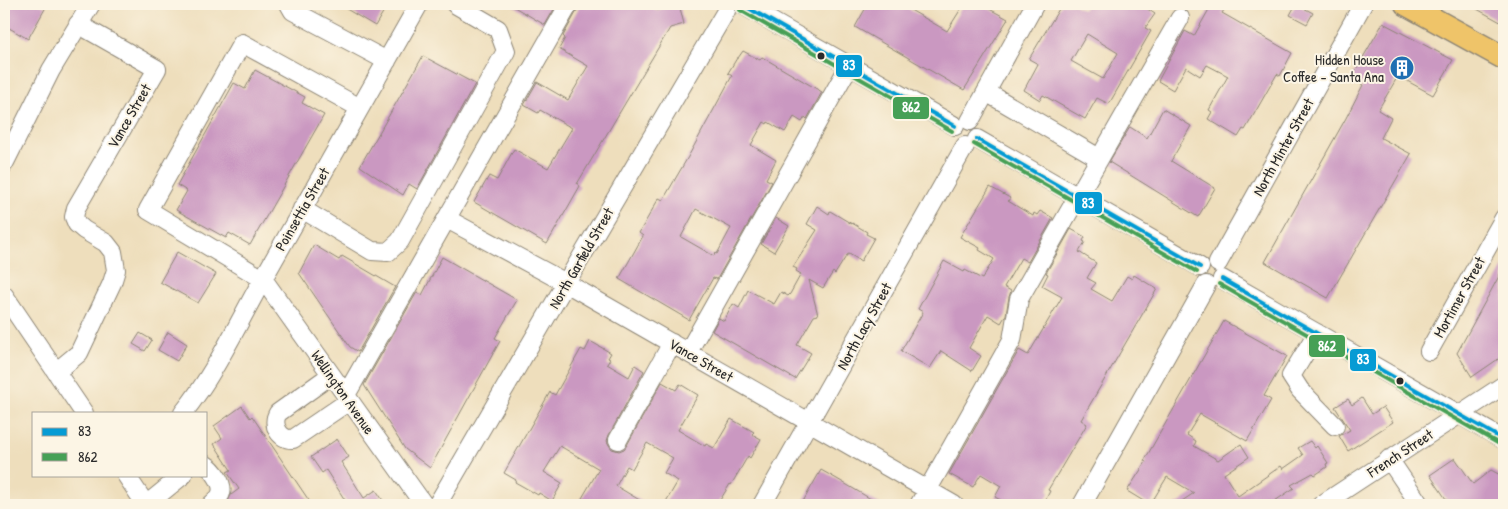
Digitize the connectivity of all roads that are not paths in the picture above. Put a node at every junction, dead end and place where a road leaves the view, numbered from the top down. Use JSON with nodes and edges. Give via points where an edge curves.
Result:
{"nodes":[{"id":1,"x":91,"y":4,"type":"edge"},
{"id":2,"x":289,"y":4,"type":"edge"},
{"id":3,"x":419,"y":4,"type":"edge"},
{"id":4,"x":455,"y":4,"type":"edge"},
{"id":5,"x":569,"y":4,"type":"edge"},
{"id":6,"x":1363,"y":4,"type":"edge"},
{"id":7,"x":1406,"y":4,"type":"edge"},
{"id":8,"x":733,"y":6,"type":"edge"},
{"id":9,"x":1030,"y":6,"type":"edge"},
{"id":10,"x":1180,"y":18,"type":"dead end"},
{"id":11,"x":78,"y":24,"type":"junction"},
{"id":12,"x":1503,"y":59,"type":"edge"},
{"id":13,"x":387,"y":61,"type":"junction"},
{"id":14,"x":849,"y":66,"type":"junction"},
{"id":15,"x":986,"y":92,"type":"junction"},
{"id":16,"x":360,"y":108,"type":"junction"},
{"id":17,"x":962,"y":124,"type":"junction"},
{"id":18,"x":971,"y":142,"type":"junction"},
{"id":19,"x":1099,"y":158,"type":"junction"},
{"id":20,"x":4,"y":164,"type":"edge"},
{"id":21,"x":1077,"y":196,"type":"junction"},
{"id":22,"x":302,"y":209,"type":"junction"},
{"id":23,"x":1504,"y":218,"type":"edge"},
{"id":24,"x":447,"y":220,"type":"junction"},
{"id":25,"x":1200,"y":266,"type":"junction"},
{"id":26,"x":1220,"y":271,"type":"junction"},
{"id":27,"x":263,"y":279,"type":"junction"},
{"id":28,"x":566,"y":283,"type":"junction"},
{"id":29,"x":1206,"y":285,"type":"junction"},
{"id":30,"x":4,"y":295,"type":"edge"},
{"id":31,"x":1317,"y":333,"type":"junction"},
{"id":32,"x":672,"y":343,"type":"junction"},
{"id":33,"x":1429,"y":351,"type":"dead end"},
{"id":34,"x":688,"y":352,"type":"junction"},
{"id":35,"x":56,"y":372,"type":"junction"},
{"id":36,"x":331,"y":375,"type":"junction"},
{"id":37,"x":1504,"y":385,"type":"edge"},
{"id":38,"x":347,"y":398,"type":"junction"},
{"id":39,"x":83,"y":412,"type":"edge"},
{"id":40,"x":185,"y":412,"type":"edge"},
{"id":41,"x":1459,"y":415,"type":"junction"},
{"id":42,"x":809,"y":423,"type":"junction"},
{"id":43,"x":1335,"y":426,"type":"dead end"},
{"id":44,"x":618,"y":440,"type":"dead end"},
{"id":45,"x":1504,"y":440,"type":"edge"},
{"id":46,"x":1389,"y":459,"type":"junction"},
{"id":47,"x":208,"y":466,"type":"edge"},
{"id":48,"x":127,"y":476,"type":"edge"},
{"id":49,"x":182,"y":476,"type":"edge"},
{"id":50,"x":923,"y":498,"type":"edge"},
{"id":51,"x":146,"y":505,"type":"edge"},
{"id":52,"x":211,"y":505,"type":"edge"},
{"id":53,"x":424,"y":505,"type":"edge"},
{"id":54,"x":437,"y":505,"type":"edge"},
{"id":55,"x":762,"y":505,"type":"edge"},
{"id":56,"x":954,"y":505,"type":"edge"},
{"id":57,"x":1082,"y":505,"type":"edge"},
{"id":58,"x":1321,"y":505,"type":"edge"},
{"id":59,"x":1420,"y":505,"type":"edge"}],
"edges":[{"from":1,"to":11,"type":"street"},
{"from":2,"to":13,"type":"street","via":[[293,11]]},
{"from":3,"to":13,"type":"street","name":"Poinsettia Street"},
{"from":4,"to":22,"type":"street","via":[[498,29],[506,51],[400,241],[388,252],[372,251]]},
{"from":5,"to":24,"type":"street"},
{"from":6,"to":26,"type":"street","name":"North Minter Street"},
{"from":7,"to":12,"type":"main road"},
{"from":8,"to":14,"type":"street"},
{"from":8,"to":28,"type":"street","name":"North Garfield Street"},
{"from":9,"to":15,"type":"street"},
{"from":10,"to":19,"type":"street"},
{"from":11,"to":20,"type":"street"},
{"from":11,"to":35,"type":"street","name":"Vance Street","via":[[157,69],[74,217],[84,230],[106,243],[113,252],[116,270],[79,354]]},
{"from":13,"to":16,"type":"street","name":"Poinsettia Street"},
{"from":14,"to":17,"type":"street"},
{"from":14,"to":34,"type":"street"},
{"from":15,"to":17,"type":"street"},
{"from":15,"to":19,"type":"street"},
{"from":16,"to":22,"type":"street","name":"Poinsettia Street"},
{"from":16,"to":27,"type":"street","via":[[242,43],[148,210]]},
{"from":17,"to":18,"type":"street","via":[[953,131],[956,141],[960,145]]},
{"from":18,"to":21,"type":"street"},
{"from":18,"to":42,"type":"street","name":"North Lacy Street"},
{"from":19,"to":21,"type":"street"},
{"from":21,"to":25,"type":"street"},
{"from":21,"to":50,"type":"street","via":[[1019,299],[1012,340]]},
{"from":22,"to":27,"type":"street","name":"Poinsettia Street"},
{"from":23,"to":33,"type":"street","name":"Mortimer Street"},
{"from":24,"to":28,"type":"street","name":"Vance Street"},
{"from":24,"to":38,"type":"street"},
{"from":25,"to":26,"type":"street","via":[[1209,261]]},
{"from":25,"to":29,"type":"street","via":[[1199,277]]},
{"from":26,"to":29,"type":"street","via":[[1215,285]]},
{"from":26,"to":31,"type":"street"},
{"from":27,"to":36,"type":"street","name":"Wellington Avenue"},
{"from":27,"to":40,"type":"street","name":"Poinsettia Street","via":[[221,356]]},
{"from":28,"to":32,"type":"street","name":"Vance Street"},
{"from":28,"to":54,"type":"street","name":"North Garfield Street"},
{"from":29,"to":57,"type":"street"},
{"from":30,"to":35,"type":"street"},
{"from":31,"to":41,"type":"street"},
{"from":31,"to":43,"type":"street","via":[[1291,376]]},
{"from":32,"to":34,"type":"street","name":"Vance Street"},
{"from":32,"to":44,"type":"street"},
{"from":34,"to":42,"type":"street","name":"Vance Street"},
{"from":35,"to":39,"type":"street"},
{"from":36,"to":38,"type":"street","name":"Wellington Avenue"},
{"from":36,"to":38,"type":"street","via":[[278,413],[274,419],[275,427],[287,440],[293,439]]},
{"from":37,"to":41,"type":"street","name":"French Street"},
{"from":38,"to":53,"type":"street","name":"Wellington Avenue"},
{"from":41,"to":45,"type":"street"},
{"from":41,"to":46,"type":"street","name":"French Street"},
{"from":42,"to":50,"type":"street","name":"Vance Street"},
{"from":42,"to":55,"type":"street","name":"North Lacy Street"},
{"from":46,"to":58,"type":"street","name":"French Street"},
{"from":46,"to":59,"type":"street"},
{"from":47,"to":52,"type":"street","via":[[222,492]]},
{"from":48,"to":51,"type":"street"},
{"from":49,"to":51,"type":"street"},
{"from":50,"to":56,"type":"street","name":"Vance Street"}]}
